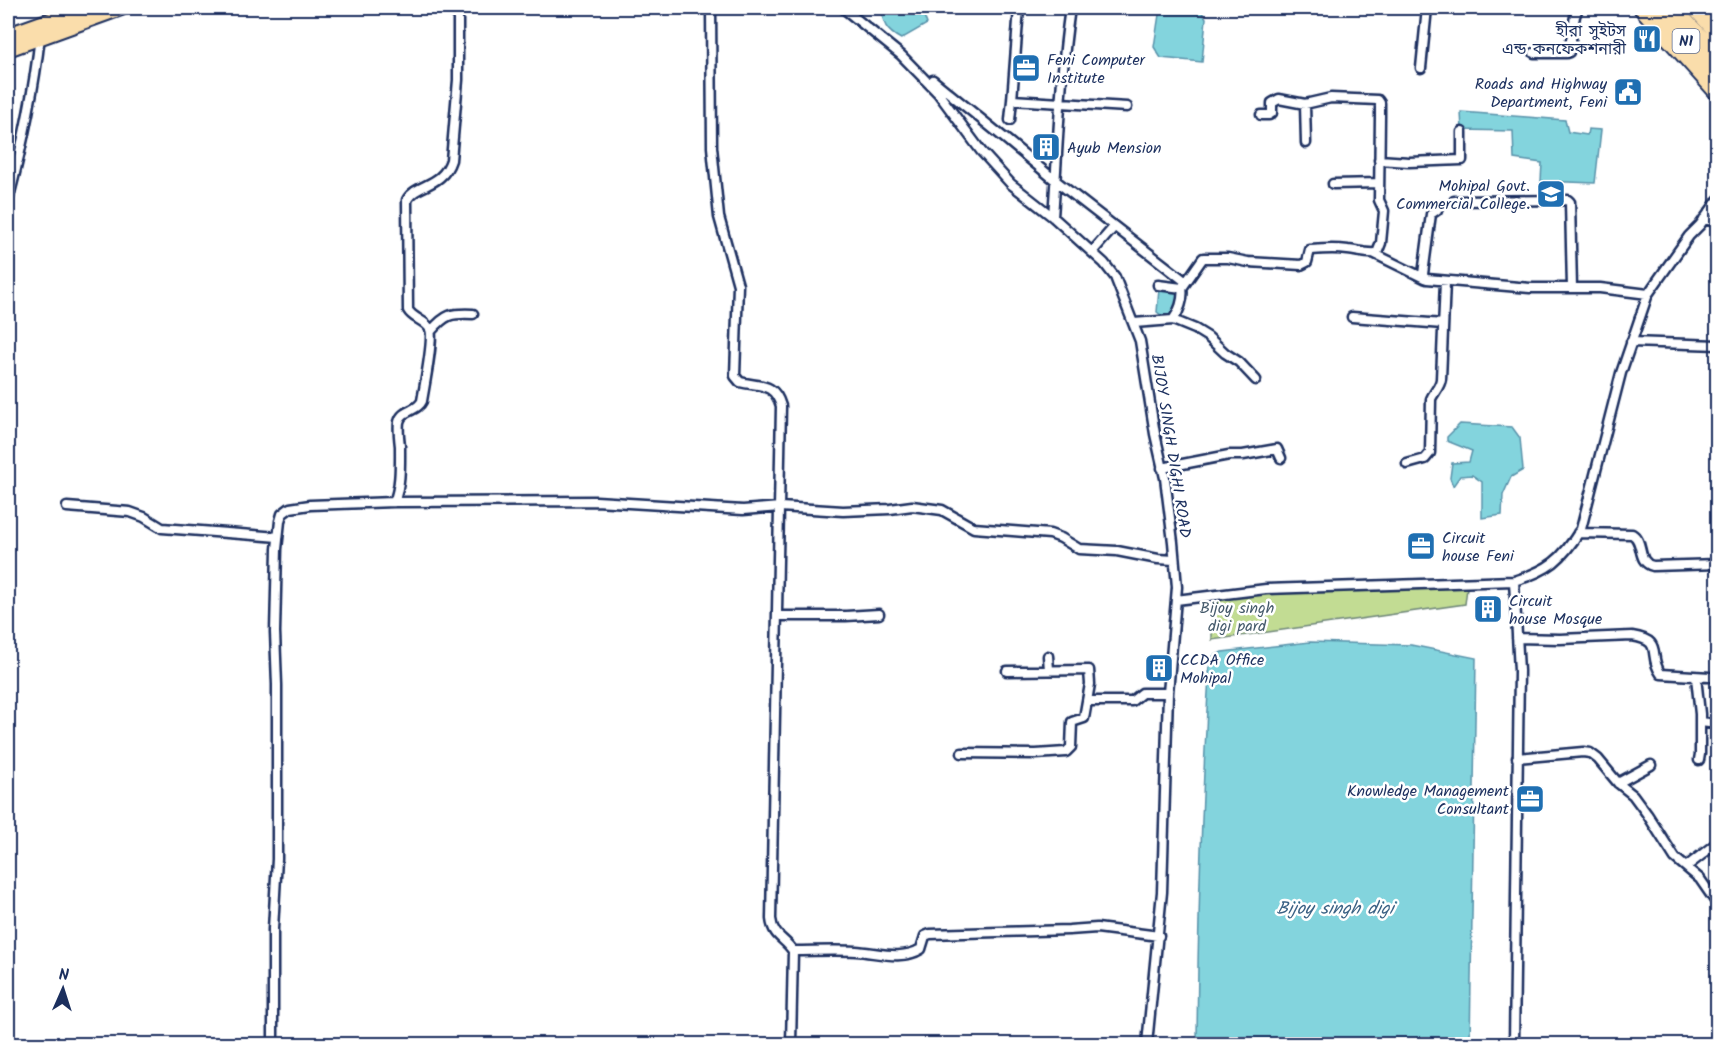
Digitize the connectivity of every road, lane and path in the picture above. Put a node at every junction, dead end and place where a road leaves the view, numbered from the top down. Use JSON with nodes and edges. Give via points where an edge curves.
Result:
{"nodes":[{"id":1,"x":84,"y":8,"type":"edge"},
{"id":2,"x":120,"y":8,"type":"edge"},
{"id":3,"x":458,"y":8,"type":"edge"},
{"id":4,"x":711,"y":8,"type":"edge"},
{"id":5,"x":843,"y":8,"type":"edge"},
{"id":6,"x":1019,"y":8,"type":"edge"},
{"id":7,"x":1070,"y":8,"type":"edge"},
{"id":8,"x":1427,"y":8,"type":"edge"},
{"id":9,"x":1578,"y":8,"type":"edge"},
{"id":10,"x":1641,"y":8,"type":"edge"},
{"id":11,"x":1655,"y":8,"type":"edge"},
{"id":12,"x":1674,"y":8,"type":"edge"},
{"id":13,"x":1694,"y":8,"type":"edge"},
{"id":14,"x":1718,"y":34,"type":"edge"},
{"id":15,"x":8,"y":35,"type":"edge"},
{"id":16,"x":40,"y":36,"type":"junction"},
{"id":17,"x":8,"y":49,"type":"edge"},
{"id":18,"x":1534,"y":53,"type":"dead end"},
{"id":19,"x":1718,"y":54,"type":"edge"},
{"id":20,"x":1421,"y":68,"type":"dead end"},
{"id":21,"x":922,"y":70,"type":"dead end"},
{"id":22,"x":1718,"y":74,"type":"edge"},
{"id":23,"x":1718,"y":94,"type":"edge"},
{"id":24,"x":1012,"y":100,"type":"junction"},
{"id":25,"x":1061,"y":104,"type":"junction"},
{"id":26,"x":1305,"y":104,"type":"junction"},
{"id":27,"x":1127,"y":107,"type":"dead end"},
{"id":28,"x":1261,"y":116,"type":"dead end"},
{"id":29,"x":1010,"y":120,"type":"dead end"},
{"id":30,"x":1461,"y":132,"type":"dead end"},
{"id":31,"x":1306,"y":143,"type":"dead end"},
{"id":32,"x":1379,"y":160,"type":"junction"},
{"id":33,"x":1056,"y":181,"type":"junction"},
{"id":34,"x":1379,"y":183,"type":"junction"},
{"id":35,"x":1333,"y":184,"type":"dead end"},
{"id":36,"x":1718,"y":200,"type":"edge"},
{"id":37,"x":8,"y":201,"type":"edge"},
{"id":38,"x":1454,"y":201,"type":"dead end"},
{"id":39,"x":1438,"y":206,"type":"dead end"},
{"id":40,"x":1053,"y":217,"type":"junction"},
{"id":41,"x":1704,"y":219,"type":"junction"},
{"id":42,"x":1718,"y":222,"type":"edge"},
{"id":43,"x":1114,"y":227,"type":"junction"},
{"id":44,"x":1092,"y":252,"type":"junction"},
{"id":45,"x":1375,"y":254,"type":"junction"},
{"id":46,"x":1424,"y":278,"type":"junction"},
{"id":47,"x":1445,"y":282,"type":"junction"},
{"id":48,"x":1158,"y":285,"type":"dead end"},
{"id":49,"x":1184,"y":285,"type":"junction"},
{"id":50,"x":1572,"y":288,"type":"junction"},
{"id":51,"x":1648,"y":294,"type":"junction"},
{"id":52,"x":473,"y":314,"type":"dead end"},
{"id":53,"x":1352,"y":317,"type":"dead end"},
{"id":54,"x":1173,"y":320,"type":"junction"},
{"id":55,"x":1134,"y":323,"type":"junction"},
{"id":56,"x":1443,"y":324,"type":"junction"},
{"id":57,"x":431,"y":330,"type":"junction"},
{"id":58,"x":1631,"y":342,"type":"junction"},
{"id":59,"x":1718,"y":345,"type":"edge"},
{"id":60,"x":1256,"y":380,"type":"dead end"},
{"id":61,"x":1281,"y":458,"type":"dead end"},
{"id":62,"x":1407,"y":464,"type":"dead end"},
{"id":63,"x":1162,"y":468,"type":"junction"},
{"id":64,"x":394,"y":502,"type":"junction"},
{"id":65,"x":67,"y":507,"type":"dead end"},
{"id":66,"x":780,"y":507,"type":"junction"},
{"id":67,"x":1578,"y":533,"type":"junction"},
{"id":68,"x":278,"y":537,"type":"junction"},
{"id":69,"x":1174,"y":560,"type":"junction"},
{"id":70,"x":1718,"y":564,"type":"edge"},
{"id":71,"x":1514,"y":581,"type":"junction"},
{"id":72,"x":1176,"y":600,"type":"junction"},
{"id":73,"x":879,"y":614,"type":"dead end"},
{"id":74,"x":778,"y":616,"type":"junction"},
{"id":75,"x":1517,"y":638,"type":"junction"},
{"id":76,"x":1048,"y":656,"type":"dead end"},
{"id":77,"x":1049,"y":670,"type":"junction"},
{"id":78,"x":1007,"y":671,"type":"dead end"},
{"id":79,"x":1696,"y":677,"type":"junction"},
{"id":80,"x":1710,"y":677,"type":"dead end"},
{"id":81,"x":1168,"y":693,"type":"junction"},
{"id":82,"x":1087,"y":701,"type":"junction"},
{"id":83,"x":1700,"y":722,"type":"junction"},
{"id":84,"x":1718,"y":724,"type":"edge"},
{"id":85,"x":962,"y":753,"type":"dead end"},
{"id":86,"x":1517,"y":758,"type":"junction"},
{"id":87,"x":1699,"y":760,"type":"dead end"},
{"id":88,"x":1651,"y":765,"type":"dead end"},
{"id":89,"x":1618,"y":783,"type":"junction"},
{"id":90,"x":1718,"y":842,"type":"edge"},
{"id":91,"x":1686,"y":867,"type":"junction"},
{"id":92,"x":1718,"y":905,"type":"edge"},
{"id":93,"x":1159,"y":936,"type":"junction"},
{"id":94,"x":793,"y":951,"type":"junction"},
{"id":95,"x":273,"y":1044,"type":"edge"},
{"id":96,"x":791,"y":1044,"type":"edge"},
{"id":97,"x":1147,"y":1044,"type":"edge"},
{"id":98,"x":1514,"y":1044,"type":"edge"}],
"edges":[{"from":1,"to":15,"type":"highway"},
{"from":2,"to":16,"type":"highway"},
{"from":3,"to":57,"type":"street","via":[[458,80],[449,168],[407,200],[408,310]]},
{"from":4,"to":66,"type":"street","via":[[712,147],[719,217],[738,285],[735,376],[740,382],[768,388],[778,395]]},
{"from":5,"to":40,"type":"street","name":"BIJOY SINGH DIGHI ROAD","via":[[909,62],[1011,184]]},
{"from":6,"to":24,"type":"street"},
{"from":7,"to":25,"type":"street","via":[[1062,60]]},
{"from":8,"to":20,"type":"street"},
{"from":9,"to":18,"type":"street","via":[[1569,52]]},
{"from":10,"to":23,"type":"highway"},
{"from":11,"to":22,"type":"highway","number":"N1"},
{"from":12,"to":19,"type":"highway","number":"N1"},
{"from":13,"to":14,"type":"highway"},
{"from":16,"to":17,"type":"highway"},
{"from":16,"to":37,"type":"street","via":[[34,84]]},
{"from":21,"to":33,"type":"street"},
{"from":24,"to":25,"type":"street"},
{"from":24,"to":29,"type":"street"},
{"from":25,"to":27,"type":"street"},
{"from":25,"to":33,"type":"street"},
{"from":26,"to":28,"type":"street","via":[[1279,99],[1272,103],[1272,113]]},
{"from":26,"to":31,"type":"street"},
{"from":26,"to":32,"type":"street","via":[[1331,98],[1378,100]]},
{"from":30,"to":32,"type":"street","via":[[1462,160]]},
{"from":32,"to":34,"type":"street"},
{"from":33,"to":40,"type":"street"},
{"from":33,"to":43,"type":"street"},
{"from":34,"to":35,"type":"street"},
{"from":34,"to":45,"type":"street","via":[[1383,211],[1381,243]]},
{"from":36,"to":41,"type":"street"},
{"from":38,"to":50,"type":"street","via":[[1568,200]]},
{"from":39,"to":46,"type":"street","via":[[1431,214]]},
{"from":40,"to":44,"type":"street","name":"BIJOY SINGH DIGHI ROAD"},
{"from":41,"to":42,"type":"street"},
{"from":41,"to":51,"type":"street"},
{"from":43,"to":44,"type":"street"},
{"from":43,"to":49,"type":"street"},
{"from":44,"to":55,"type":"street","name":"BIJOY SINGH DIGHI ROAD","via":[[1115,278]]},
{"from":45,"to":46,"type":"street"},
{"from":45,"to":49,"type":"street","via":[[1310,250],[1307,262],[1301,265],[1203,258]]},
{"from":46,"to":47,"type":"street"},
{"from":47,"to":50,"type":"street"},
{"from":47,"to":56,"type":"street"},
{"from":48,"to":49,"type":"street"},
{"from":49,"to":54,"type":"street"},
{"from":50,"to":51,"type":"street"},
{"from":51,"to":58,"type":"street"},
{"from":52,"to":57,"type":"street","via":[[446,316]]},
{"from":53,"to":56,"type":"street"},
{"from":54,"to":55,"type":"street"},
{"from":54,"to":60,"type":"street","via":[[1208,336]]},
{"from":55,"to":63,"type":"street","name":"BIJOY SINGH DIGHI ROAD"},
{"from":56,"to":62,"type":"street","via":[[1441,379],[1431,399],[1430,453],[1425,459]]},
{"from":57,"to":64,"type":"street","via":[[422,401],[405,412],[399,424],[400,459]]},
{"from":58,"to":59,"type":"street"},
{"from":58,"to":67,"type":"street"},
{"from":61,"to":63,"type":"street","via":[[1277,449]]},
{"from":63,"to":69,"type":"street","name":"BIJOY SINGH DIGHI ROAD"},
{"from":64,"to":66,"type":"street","via":[[596,501],[743,510]]},
{"from":64,"to":68,"type":"street","via":[[290,508],[282,514]]},
{"from":65,"to":68,"type":"street","via":[[130,512],[172,530]]},
{"from":66,"to":69,"type":"street","via":[[843,511],[912,506],[942,510],[974,528],[1050,534],[1079,549],[1118,550]]},
{"from":66,"to":74,"type":"street"},
{"from":67,"to":70,"type":"street","via":[[1632,534],[1638,539],[1647,565]]},
{"from":67,"to":71,"type":"street","via":[[1556,562]]},
{"from":68,"to":95,"type":"street"},
{"from":69,"to":72,"type":"street","name":"BIJOY SINGH DIGHI ROAD"},
{"from":71,"to":72,"type":"street","via":[[1266,589]]},
{"from":71,"to":75,"type":"street"},
{"from":72,"to":81,"type":"street","name":"BIJOY SINGH DIGHI ROAD"},
{"from":73,"to":74,"type":"street"},
{"from":74,"to":94,"type":"street","via":[[771,919],[776,934]]},
{"from":75,"to":79,"type":"street","via":[[1647,639],[1654,648],[1661,674]]},
{"from":75,"to":86,"type":"street"},
{"from":76,"to":77,"type":"street"},
{"from":77,"to":78,"type":"street"},
{"from":77,"to":82,"type":"street","via":[[1089,670]]},
{"from":79,"to":80,"type":"street"},
{"from":79,"to":83,"type":"street"},
{"from":81,"to":82,"type":"street","via":[[1142,693],[1132,702]]},
{"from":81,"to":93,"type":"street","name":"BIJOY SINGH DIGHI ROAD"},
{"from":82,"to":85,"type":"street","via":[[1084,718],[1072,722],[1071,747],[1066,752]]},
{"from":83,"to":84,"type":"street"},
{"from":83,"to":87,"type":"street"},
{"from":86,"to":89,"type":"street","via":[[1590,753]]},
{"from":86,"to":98,"type":"street"},
{"from":88,"to":89,"type":"street"},
{"from":89,"to":91,"type":"street","via":[[1640,803],[1675,858]]},
{"from":90,"to":91,"type":"street"},
{"from":91,"to":92,"type":"street"},
{"from":93,"to":94,"type":"street","via":[[1097,928],[930,934],[924,936],[921,949],[916,952],[887,956],[859,951]]},
{"from":93,"to":97,"type":"street","name":"BIJOY SINGH DIGHI ROAD"},
{"from":94,"to":96,"type":"street"}]}
